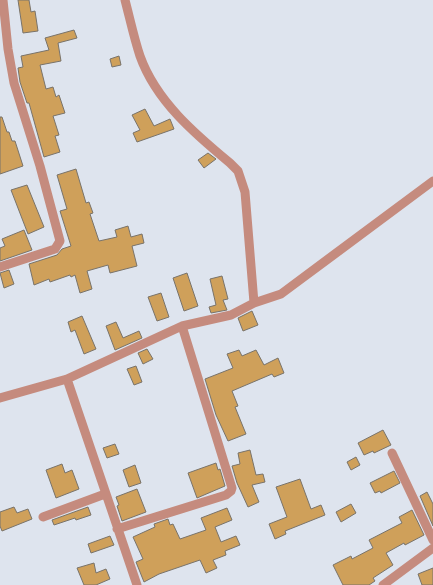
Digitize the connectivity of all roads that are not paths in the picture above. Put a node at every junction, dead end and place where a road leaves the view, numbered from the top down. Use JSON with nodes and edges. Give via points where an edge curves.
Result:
{"nodes":[{"id":1,"x":3,"y":0,"type":"edge"},
{"id":2,"x":125,"y":0,"type":"edge"},
{"id":3,"x":433,"y":181,"type":"edge"},
{"id":4,"x":0,"y":267,"type":"edge"},
{"id":5,"x":254,"y":304,"type":"junction"},
{"id":6,"x":182,"y":326,"type":"junction"},
{"id":7,"x":67,"y":379,"type":"junction"},
{"id":8,"x":0,"y":398,"type":"edge"},
{"id":9,"x":392,"y":453,"type":"dead end"},
{"id":10,"x":105,"y":494,"type":"junction"},
{"id":11,"x":43,"y":517,"type":"dead end"},
{"id":12,"x":116,"y":529,"type":"junction"},
{"id":13,"x":433,"y":540,"type":"edge"},
{"id":14,"x":433,"y":548,"type":"edge"},
{"id":15,"x":137,"y":585,"type":"edge"},
{"id":16,"x":383,"y":585,"type":"edge"}],
"edges":[{"from":1,"to":4,"type":"street","via":[[14,83],[60,241],[55,249]]},
{"from":2,"to":5,"type":"street","via":[[140,56],[161,96],[238,171],[242,179],[248,212]]},
{"from":3,"to":5,"type":"street","via":[[281,294]]},
{"from":5,"to":6,"type":"street","via":[[231,314]]},
{"from":6,"to":7,"type":"street"},
{"from":6,"to":12,"type":"street","via":[[232,488],[231,492]]},
{"from":7,"to":8,"type":"street"},
{"from":7,"to":10,"type":"street"},
{"from":9,"to":13,"type":"street"},
{"from":10,"to":11,"type":"street"},
{"from":10,"to":12,"type":"street"},
{"from":12,"to":15,"type":"street"},
{"from":14,"to":16,"type":"street"}]}
